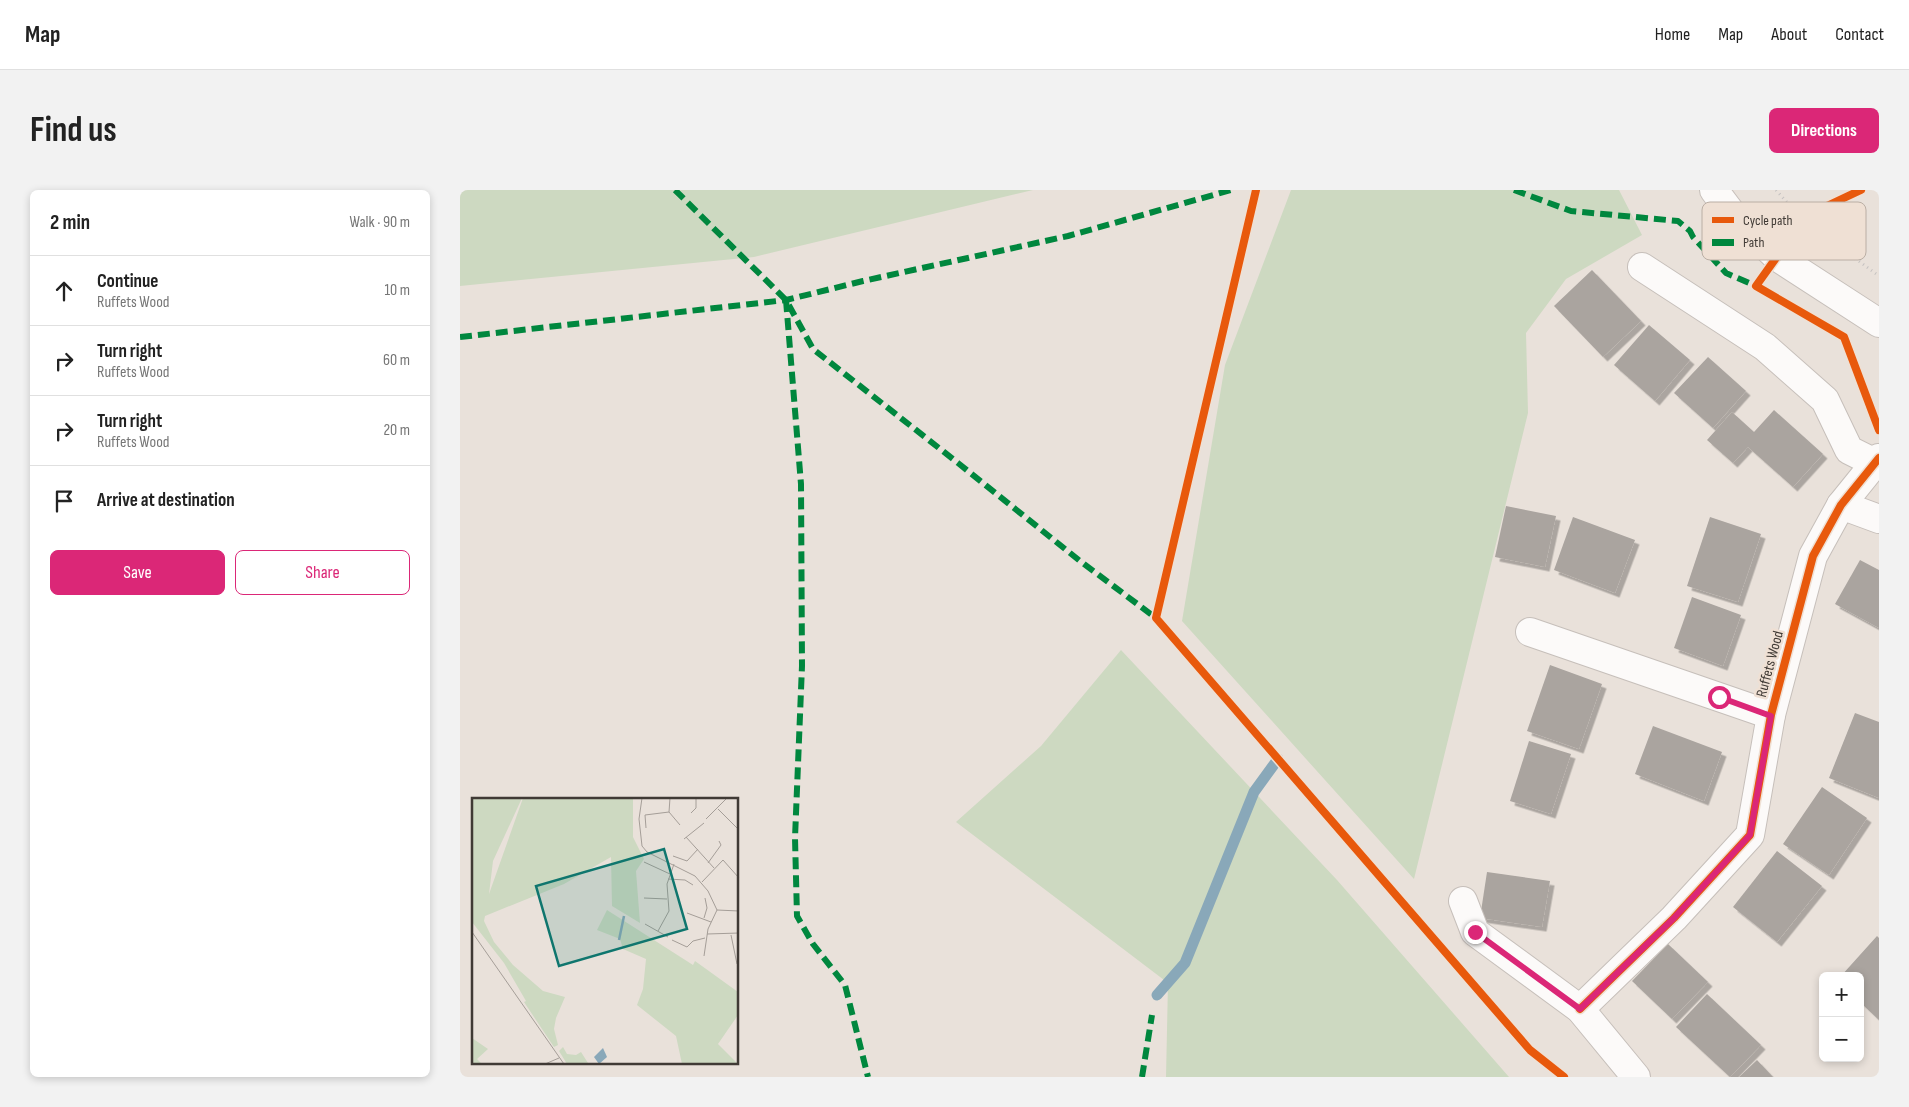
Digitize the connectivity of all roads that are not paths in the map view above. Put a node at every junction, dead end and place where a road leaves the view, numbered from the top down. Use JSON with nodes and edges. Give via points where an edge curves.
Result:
{"nodes":[{"id":1,"x":1714,"y":190,"type":"edge"},
{"id":2,"x":1723,"y":202,"type":"edge"},
{"id":3,"x":1782,"y":260,"type":"edge"},
{"id":4,"x":1642,"y":267,"type":"dead end"},
{"id":5,"x":1879,"y":323,"type":"edge"},
{"id":6,"x":1877,"y":461,"type":"edge"},
{"id":7,"x":1841,"y":505,"type":"junction"},
{"id":8,"x":1879,"y":518,"type":"edge"},
{"id":9,"x":1530,"y":632,"type":"dead end"},
{"id":10,"x":1771,"y":716,"type":"junction"},
{"id":11,"x":1463,"y":900,"type":"dead end"},
{"id":12,"x":1580,"y":1009,"type":"junction"},
{"id":13,"x":1636,"y":1077,"type":"edge"}],
"edges":[{"from":1,"to":2,"type":"street"},
{"from":3,"to":5,"type":"street"},
{"from":4,"to":6,"type":"street","name":"Ruffets Wood","via":[[1765,348],[1825,400],[1849,450]]},
{"from":6,"to":7,"type":"street","name":"Ruffets Wood"},
{"from":7,"to":8,"type":"street"},
{"from":7,"to":10,"type":"street","name":"Ruffets Wood","via":[[1813,556]]},
{"from":9,"to":10,"type":"street","name":"Ruffets Wood"},
{"from":10,"to":12,"type":"street","name":"Ruffets Wood","via":[[1750,835],[1674,918]]},
{"from":11,"to":12,"type":"street","via":[[1475,932]]},
{"from":12,"to":13,"type":"street"}]}
